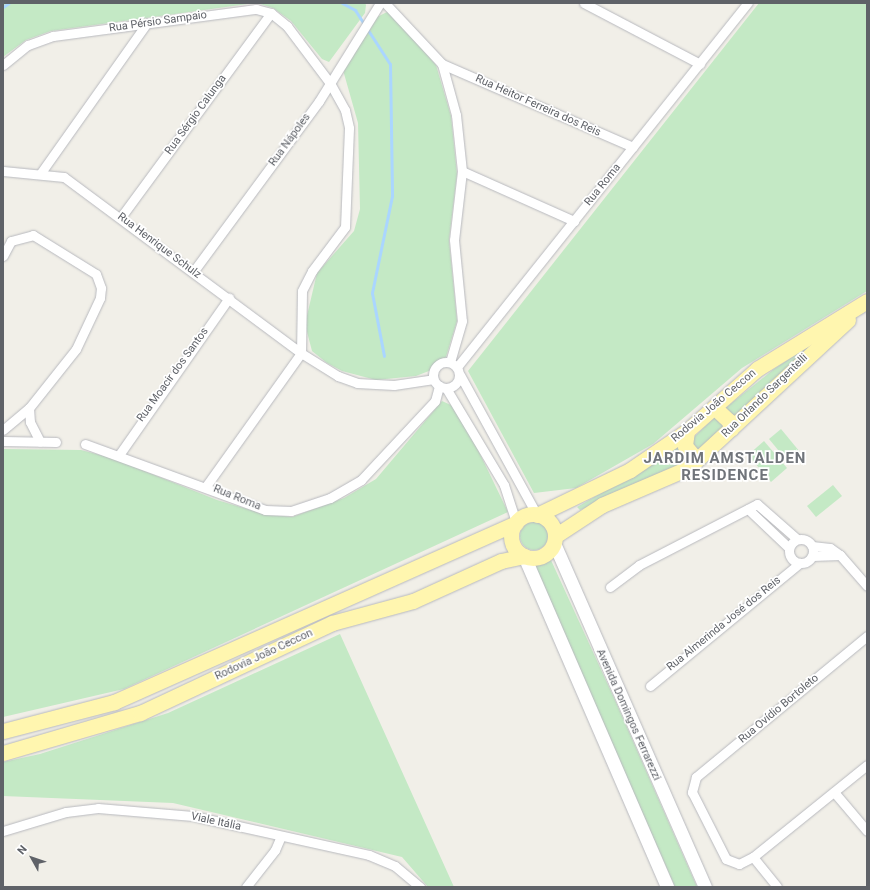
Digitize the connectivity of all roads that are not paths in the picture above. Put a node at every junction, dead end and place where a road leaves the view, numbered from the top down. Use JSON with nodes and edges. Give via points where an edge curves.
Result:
{"nodes":[{"id":1,"x":380,"y":3,"type":"edge"},
{"id":2,"x":385,"y":3,"type":"edge"},
{"id":3,"x":584,"y":3,"type":"edge"},
{"id":4,"x":748,"y":3,"type":"edge"},
{"id":5,"x":271,"y":13,"type":"junction"},
{"id":6,"x":147,"y":23,"type":"junction"},
{"id":7,"x":3,"y":64,"type":"edge"},
{"id":8,"x":442,"y":64,"type":"junction"},
{"id":9,"x":700,"y":64,"type":"junction"},
{"id":10,"x":330,"y":83,"type":"junction"},
{"id":11,"x":633,"y":148,"type":"junction"},
{"id":12,"x":3,"y":170,"type":"edge"},
{"id":13,"x":462,"y":171,"type":"junction"},
{"id":14,"x":40,"y":174,"type":"junction"},
{"id":15,"x":121,"y":217,"type":"junction"},
{"id":16,"x":574,"y":221,"type":"junction"},
{"id":17,"x":3,"y":256,"type":"edge"},
{"id":18,"x":193,"y":272,"type":"junction"},
{"id":19,"x":229,"y":298,"type":"junction"},
{"id":20,"x":867,"y":301,"type":"edge"},
{"id":21,"x":867,"y":307,"type":"edge"},
{"id":22,"x":301,"y":353,"type":"junction"},
{"id":23,"x":456,"y":368,"type":"junction"},
{"id":24,"x":439,"y":384,"type":"junction"},
{"id":25,"x":29,"y":408,"type":"junction"},
{"id":26,"x":715,"y":408,"type":"junction"},
{"id":27,"x":731,"y":429,"type":"junction"},
{"id":28,"x":3,"y":430,"type":"edge"},
{"id":29,"x":687,"y":431,"type":"junction"},
{"id":30,"x":3,"y":441,"type":"edge"},
{"id":31,"x":40,"y":442,"type":"junction"},
{"id":32,"x":56,"y":442,"type":"dead end"},
{"id":33,"x":85,"y":444,"type":"dead end"},
{"id":34,"x":119,"y":455,"type":"junction"},
{"id":35,"x":697,"y":460,"type":"junction"},
{"id":36,"x":206,"y":486,"type":"junction"},
{"id":37,"x":753,"y":507,"type":"junction"},
{"id":38,"x":537,"y":515,"type":"junction"},
{"id":39,"x":516,"y":523,"type":"junction"},
{"id":40,"x":797,"y":539,"type":"junction"},
{"id":41,"x":554,"y":540,"type":"junction"},
{"id":42,"x":812,"y":546,"type":"junction"},
{"id":43,"x":789,"y":548,"type":"junction"},
{"id":44,"x":840,"y":555,"type":"junction"},
{"id":45,"x":524,"y":556,"type":"junction"},
{"id":46,"x":812,"y":556,"type":"junction"},
{"id":47,"x":800,"y":563,"type":"junction"},
{"id":48,"x":610,"y":586,"type":"dead end"},
{"id":49,"x":867,"y":586,"type":"edge"},
{"id":50,"x":867,"y":636,"type":"edge"},
{"id":51,"x":650,"y":686,"type":"dead end"},
{"id":52,"x":114,"y":702,"type":"junction"},
{"id":53,"x":118,"y":720,"type":"junction"},
{"id":54,"x":3,"y":730,"type":"edge"},
{"id":55,"x":3,"y":753,"type":"edge"},
{"id":56,"x":867,"y":765,"type":"edge"},
{"id":57,"x":834,"y":792,"type":"junction"},
{"id":58,"x":3,"y":831,"type":"edge"},
{"id":59,"x":867,"y":831,"type":"edge"},
{"id":60,"x":281,"y":836,"type":"junction"},
{"id":61,"x":753,"y":857,"type":"junction"},
{"id":62,"x":414,"y":885,"type":"edge"},
{"id":63,"x":246,"y":887,"type":"edge"},
{"id":64,"x":667,"y":887,"type":"edge"},
{"id":65,"x":704,"y":887,"type":"edge"},
{"id":66,"x":778,"y":887,"type":"edge"}],
"edges":[{"from":1,"to":10,"type":"street","name":"Rua Nápoles"},
{"from":2,"to":8,"type":"street"},
{"from":3,"to":9,"type":"street"},
{"from":4,"to":9,"type":"street","name":"Rua Roma"},
{"from":5,"to":6,"type":"street","name":"Rua Pérsio Sampaio","via":[[256,9]]},
{"from":5,"to":10,"type":"street","name":"Rua Pérsio Sampaio","via":[[287,26]]},
{"from":5,"to":15,"type":"street","name":"Rua Sérgio Calunga"},
{"from":6,"to":7,"type":"street","name":"Rua Pérsio Sampaio","via":[[53,36],[28,45]]},
{"from":6,"to":14,"type":"street"},
{"from":8,"to":11,"type":"street","name":"Rua Heitor Ferreira dos Reis"},
{"from":8,"to":13,"type":"street","via":[[456,115]]},
{"from":9,"to":11,"type":"street","name":"Rua Roma"},
{"from":10,"to":18,"type":"street","name":"Rua Nápoles"},
{"from":10,"to":22,"type":"street","name":"Rua Pérsio Sampaio","via":[[345,110],[349,128],[347,213],[338,240],[324,253],[302,291]]},
{"from":11,"to":16,"type":"street","name":"Rua Roma"},
{"from":12,"to":14,"type":"street","name":"Rua Henrique Schulz"},
{"from":13,"to":16,"type":"street"},
{"from":13,"to":23,"type":"street","via":[[454,240],[462,321]]},
{"from":14,"to":15,"type":"street","name":"Rua Henrique Schulz","via":[[64,177]]},
{"from":15,"to":18,"type":"street","name":"Rua Henrique Schulz"},
{"from":16,"to":23,"type":"street","name":"Rua Roma"},
{"from":17,"to":25,"type":"street","via":[[8,245],[20,236],[33,235],[96,274],[101,288],[100,298],[76,349]]},
{"from":18,"to":19,"type":"street","name":"Rua Henrique Schulz"},
{"from":19,"to":22,"type":"street","name":"Rua Henrique Schulz"},
{"from":19,"to":34,"type":"street","name":"Rua Moacir dos Santos"},
{"from":20,"to":26,"type":"main road","name":"Rodovia João Ceccon","via":[[763,365]]},
{"from":21,"to":27,"type":"main road","name":"Rua Orlando Sargentelli","via":[[837,329]]},
{"from":22,"to":24,"type":"street","via":[[338,376],[357,383],[394,385],[417,381]]},
{"from":22,"to":36,"type":"street"},
{"from":23,"to":24,"type":"street","name":"Rua Roma","via":[[455,385]]},
{"from":23,"to":24,"type":"street","name":"Rua Roma","via":[[438,364]]},
{"from":23,"to":38,"type":"street"},
{"from":24,"to":36,"type":"street","name":"Rua Roma","via":[[434,401],[377,466],[330,498],[291,511],[265,510]]},
{"from":24,"to":39,"type":"street","via":[[504,485]]},
{"from":25,"to":28,"type":"street"},
{"from":25,"to":31,"type":"street","via":[[30,422]]},
{"from":26,"to":27,"type":"main road","via":[[729,421]]},
{"from":26,"to":29,"type":"main road","name":"Rodovia João Ceccon"},
{"from":27,"to":35,"type":"main road","name":"Rua Orlando Sargentelli"},
{"from":29,"to":35,"type":"main road","via":[[685,446]]},
{"from":29,"to":38,"type":"main road","name":"Rodovia João Ceccon","via":[[630,470]]},
{"from":30,"to":31,"type":"street"},
{"from":31,"to":32,"type":"street"},
{"from":33,"to":34,"type":"street","name":"Rua Roma"},
{"from":34,"to":36,"type":"street","name":"Rua Roma"},
{"from":35,"to":41,"type":"main road","name":"Rua Orlando Sargentelli","via":[[676,476],[602,505]]},
{"from":37,"to":40,"type":"street"},
{"from":37,"to":43,"type":"street"},
{"from":37,"to":48,"type":"street","via":[[639,565]]},
{"from":38,"to":39,"type":"main road","via":[[525,516]]},
{"from":38,"to":41,"type":"main road","via":[[552,525]]},
{"from":39,"to":45,"type":"main road","via":[[512,542]]},
{"from":39,"to":52,"type":"main road","name":"Rodovia João Ceccon"},
{"from":40,"to":42,"type":"street","via":[[804,539]]},
{"from":40,"to":43,"type":"street"},
{"from":41,"to":45,"type":"main road","via":[[544,555]]},
{"from":41,"to":65,"type":"main road","name":"Avenida Domingos Ferrarezzi"},
{"from":42,"to":44,"type":"street","via":[[830,548]]},
{"from":42,"to":46,"type":"street"},
{"from":43,"to":47,"type":"street","via":[[789,556]]},
{"from":44,"to":46,"type":"street"},
{"from":44,"to":49,"type":"street"},
{"from":45,"to":53,"type":"main road","name":"Rodovia João Ceccon","via":[[501,561],[413,601],[332,623],[140,713]]},
{"from":45,"to":64,"type":"main road"},
{"from":46,"to":47,"type":"street"},
{"from":47,"to":51,"type":"street","name":"Rua Almerinda José dos Reis"},
{"from":50,"to":61,"type":"street","name":"Rua Ovídio Bortoleto","via":[[692,783],[692,792],[732,864]]},
{"from":52,"to":53,"type":"main road"},
{"from":52,"to":54,"type":"main road","name":"Rodovia João Ceccon"},
{"from":53,"to":55,"type":"main road","name":"Rodovia João Ceccon"},
{"from":56,"to":57,"type":"street"},
{"from":57,"to":59,"type":"street"},
{"from":57,"to":61,"type":"street"},
{"from":58,"to":60,"type":"street","name":"Viale Itália","via":[[66,812],[98,808],[192,816]]},
{"from":60,"to":62,"type":"street","name":"Viale Itália","via":[[369,855],[395,866]]},
{"from":60,"to":63,"type":"street","via":[[276,850]]},
{"from":61,"to":66,"type":"street"}]}
